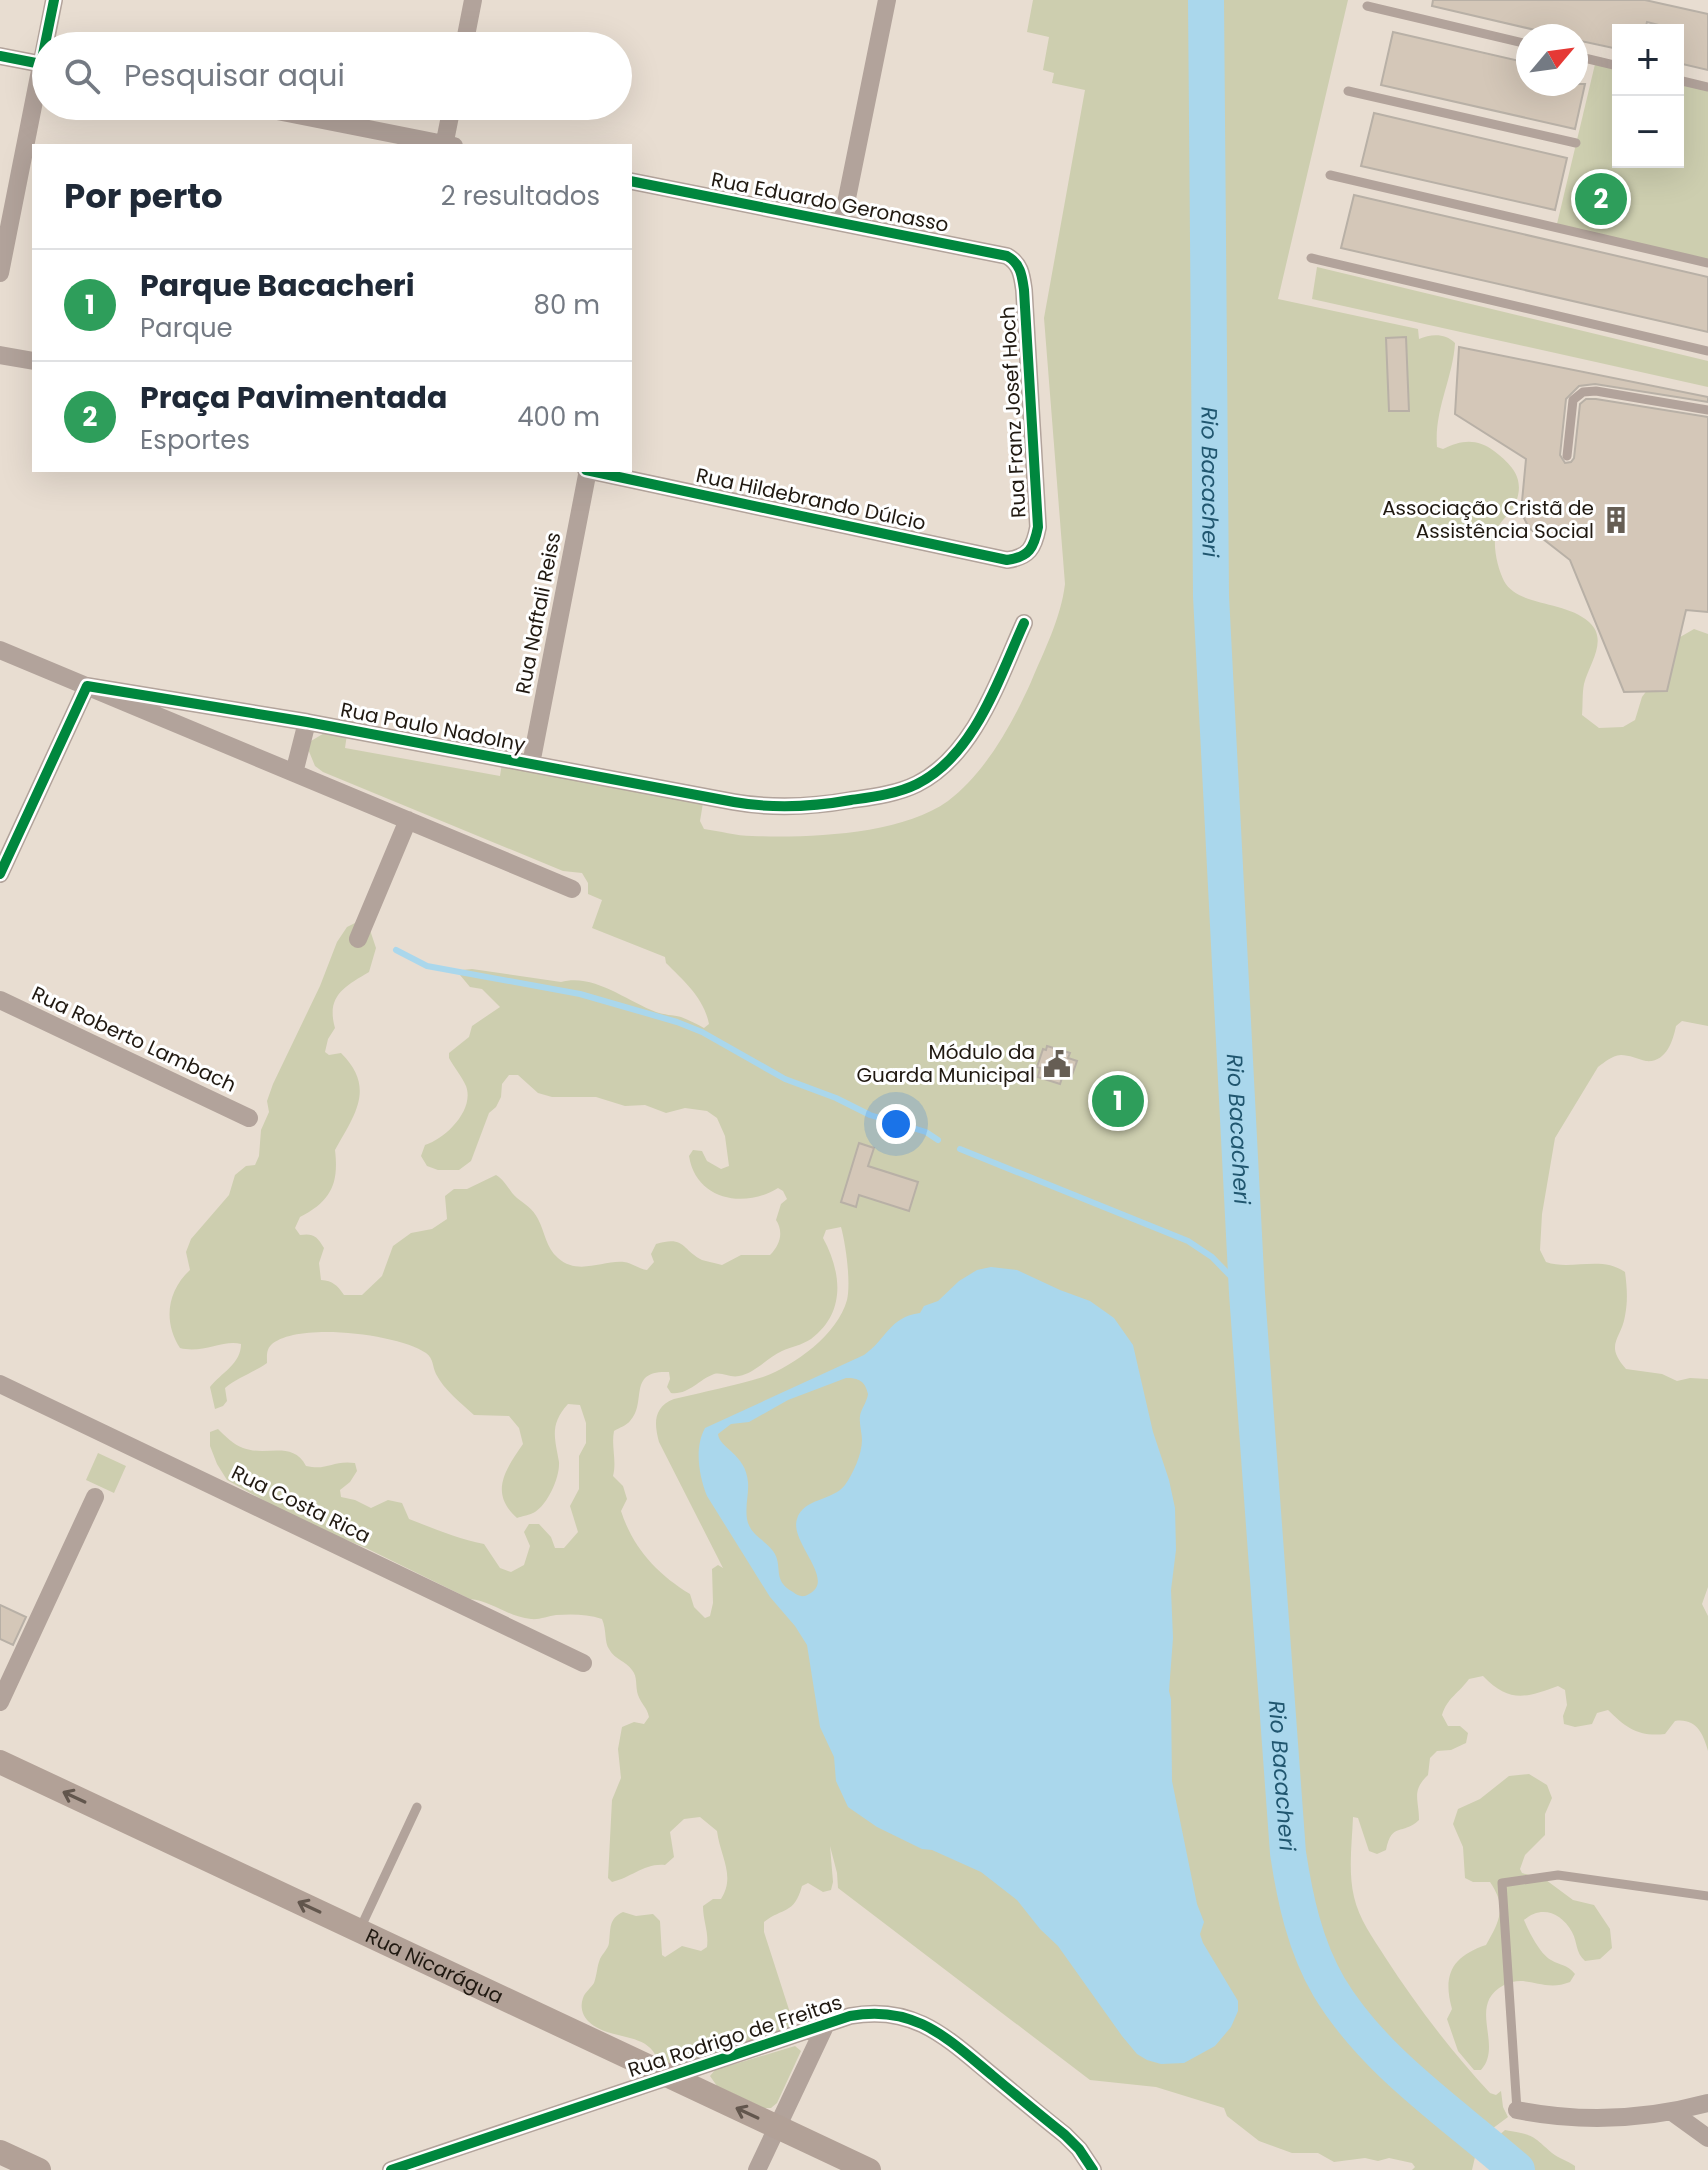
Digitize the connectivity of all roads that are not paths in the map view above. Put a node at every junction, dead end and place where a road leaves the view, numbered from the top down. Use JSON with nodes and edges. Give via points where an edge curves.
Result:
{"nodes":[{"id":1,"x":54,"y":0,"type":"edge"},
{"id":2,"x":473,"y":0,"type":"edge"},
{"id":3,"x":887,"y":0,"type":"edge"},
{"id":4,"x":1367,"y":6,"type":"dead end"},
{"id":5,"x":49,"y":32,"type":"edge"},
{"id":6,"x":467,"y":32,"type":"edge"},
{"id":7,"x":1516,"y":41,"type":"edge"},
{"id":8,"x":0,"y":56,"type":"edge"},
{"id":9,"x":1588,"y":59,"type":"edge"},
{"id":10,"x":32,"y":62,"type":"edge"},
{"id":11,"x":1612,"y":65,"type":"edge"},
{"id":12,"x":1684,"y":81,"type":"edge"},
{"id":13,"x":1708,"y":87,"type":"edge"},
{"id":14,"x":1348,"y":91,"type":"dead end"},
{"id":15,"x":32,"y":120,"type":"edge"},
{"id":16,"x":323,"y":120,"type":"edge"},
{"id":17,"x":451,"y":120,"type":"edge"},
{"id":18,"x":1576,"y":143,"type":"dead end"},
{"id":19,"x":443,"y":144,"type":"edge"},
{"id":20,"x":448,"y":144,"type":"edge"},
{"id":21,"x":1330,"y":175,"type":"dead end"},
{"id":22,"x":632,"y":181,"type":"edge"},
{"id":23,"x":842,"y":223,"type":"junction"},
{"id":24,"x":1311,"y":258,"type":"dead end"},
{"id":25,"x":1708,"y":263,"type":"edge"},
{"id":26,"x":1019,"y":266,"type":"joint"},
{"id":27,"x":0,"y":273,"type":"edge"},
{"id":28,"x":1708,"y":351,"type":"edge"},
{"id":29,"x":0,"y":355,"type":"edge"},
{"id":30,"x":32,"y":361,"type":"edge"},
{"id":31,"x":1708,"y":410,"type":"edge"},
{"id":32,"x":1567,"y":456,"type":"dead end"},
{"id":33,"x":587,"y":472,"type":"edge"},
{"id":34,"x":596,"y":472,"type":"edge"},
{"id":35,"x":1028,"y":554,"type":"joint"},
{"id":36,"x":1024,"y":623,"type":"dead end"},
{"id":37,"x":0,"y":650,"type":"edge"},
{"id":38,"x":87,"y":686,"type":"junction"},
{"id":39,"x":307,"y":722,"type":"junction"},
{"id":40,"x":531,"y":764,"type":"junction"},
{"id":41,"x":294,"y":773,"type":"junction"},
{"id":42,"x":408,"y":820,"type":"junction"},
{"id":43,"x":0,"y":874,"type":"edge"},
{"id":44,"x":572,"y":889,"type":"dead end"},
{"id":45,"x":358,"y":939,"type":"dead end"},
{"id":46,"x":0,"y":1000,"type":"edge"},
{"id":47,"x":249,"y":1118,"type":"dead end"},
{"id":48,"x":0,"y":1384,"type":"edge"},
{"id":49,"x":95,"y":1497,"type":"dead end"},
{"id":50,"x":583,"y":1663,"type":"dead end"},
{"id":51,"x":0,"y":1702,"type":"edge"},
{"id":52,"x":0,"y":1762,"type":"edge"},
{"id":53,"x":417,"y":1807,"type":"dead end"},
{"id":54,"x":1708,"y":1896,"type":"edge"},
{"id":55,"x":359,"y":1931,"type":"junction"},
{"id":56,"x":826,"y":2024,"type":"junction"},
{"id":57,"x":667,"y":2076,"type":"junction"},
{"id":58,"x":1708,"y":2103,"type":"edge"},
{"id":59,"x":1517,"y":2110,"type":"joint"},
{"id":60,"x":1672,"y":2112,"type":"junction"},
{"id":61,"x":778,"y":2127,"type":"junction"},
{"id":62,"x":1708,"y":2138,"type":"edge"},
{"id":63,"x":0,"y":2152,"type":"edge"},
{"id":64,"x":39,"y":2170,"type":"edge"},
{"id":65,"x":391,"y":2170,"type":"edge"},
{"id":66,"x":757,"y":2170,"type":"edge"},
{"id":67,"x":869,"y":2170,"type":"edge"},
{"id":68,"x":1093,"y":2170,"type":"edge"}],
"edges":[{"from":1,"to":5,"type":"street"},
{"from":2,"to":6,"type":"street"},
{"from":3,"to":23,"type":"street"},
{"from":4,"to":7,"type":"lane"},
{"from":8,"to":10,"type":"street"},
{"from":9,"to":11,"type":"lane"},
{"from":12,"to":13,"type":"lane"},
{"from":14,"to":18,"type":"lane"},
{"from":15,"to":27,"type":"street"},
{"from":16,"to":19,"type":"street"},
{"from":17,"to":20,"type":"street"},
{"from":21,"to":25,"type":"lane"},
{"from":22,"to":23,"type":"street","name":"Rua Eduardo Geronasso"},
{"from":23,"to":26,"type":"street","name":"Rua Eduardo Geronasso","via":[[1007,256]]},
{"from":24,"to":28,"type":"lane"},
{"from":26,"to":35,"type":"street","name":"Rua Franz Josef Hoch","via":[[1038,499],[1035,544]]},
{"from":29,"to":30,"type":"street"},
{"from":31,"to":32,"type":"lane","via":[[1583,392],[1573,400]]},
{"from":33,"to":40,"type":"street","name":"Rua Naftali Reiss"},
{"from":34,"to":35,"type":"street","name":"Rua Hildebrando Dúlcio","via":[[1007,560]]},
{"from":36,"to":40,"type":"street","name":"Rua Paulo Nadolny","via":[[978,719],[953,757],[915,785],[861,799],[772,807]]},
{"from":37,"to":38,"type":"street"},
{"from":38,"to":39,"type":"street","name":"Rua Paulo Nadolny"},
{"from":38,"to":41,"type":"street"},
{"from":38,"to":43,"type":"street"},
{"from":39,"to":40,"type":"street","name":"Rua Paulo Nadolny"},
{"from":39,"to":41,"type":"street"},
{"from":41,"to":42,"type":"street"},
{"from":42,"to":44,"type":"street"},
{"from":42,"to":45,"type":"street"},
{"from":46,"to":47,"type":"street","name":"Rua Roberto Lambach"},
{"from":48,"to":50,"type":"street","name":"Rua Costa Rica"},
{"from":49,"to":51,"type":"street"},
{"from":55,"to":52,"type":"main road","name":"Rua Nicarágua","one_way":true},
{"from":53,"to":55,"type":"lane"},
{"from":54,"to":59,"type":"lane","via":[[1558,1875],[1502,1883]]},
{"from":55,"to":57,"type":"main road","name":"Rua Nicarágua"},
{"from":56,"to":57,"type":"street","name":"Rua Rodrigo de Freitas"},
{"from":56,"to":61,"type":"street"},
{"from":56,"to":68,"type":"street","name":"Rua Rodrigo de Freitas","via":[[872,2012],[931,2027],[1065,2135]]},
{"from":61,"to":57,"type":"main road","name":"Rua Nicarágua","one_way":true},
{"from":57,"to":65,"type":"street","name":"Rua Rodrigo de Freitas"},
{"from":58,"to":60,"type":"street"},
{"from":59,"to":60,"type":"street","via":[[1582,2119]]},
{"from":60,"to":62,"type":"street"},
{"from":61,"to":66,"type":"street"},
{"from":61,"to":67,"type":"main road","name":"Rua Nicarágua"},
{"from":63,"to":64,"type":"main road"}]}
